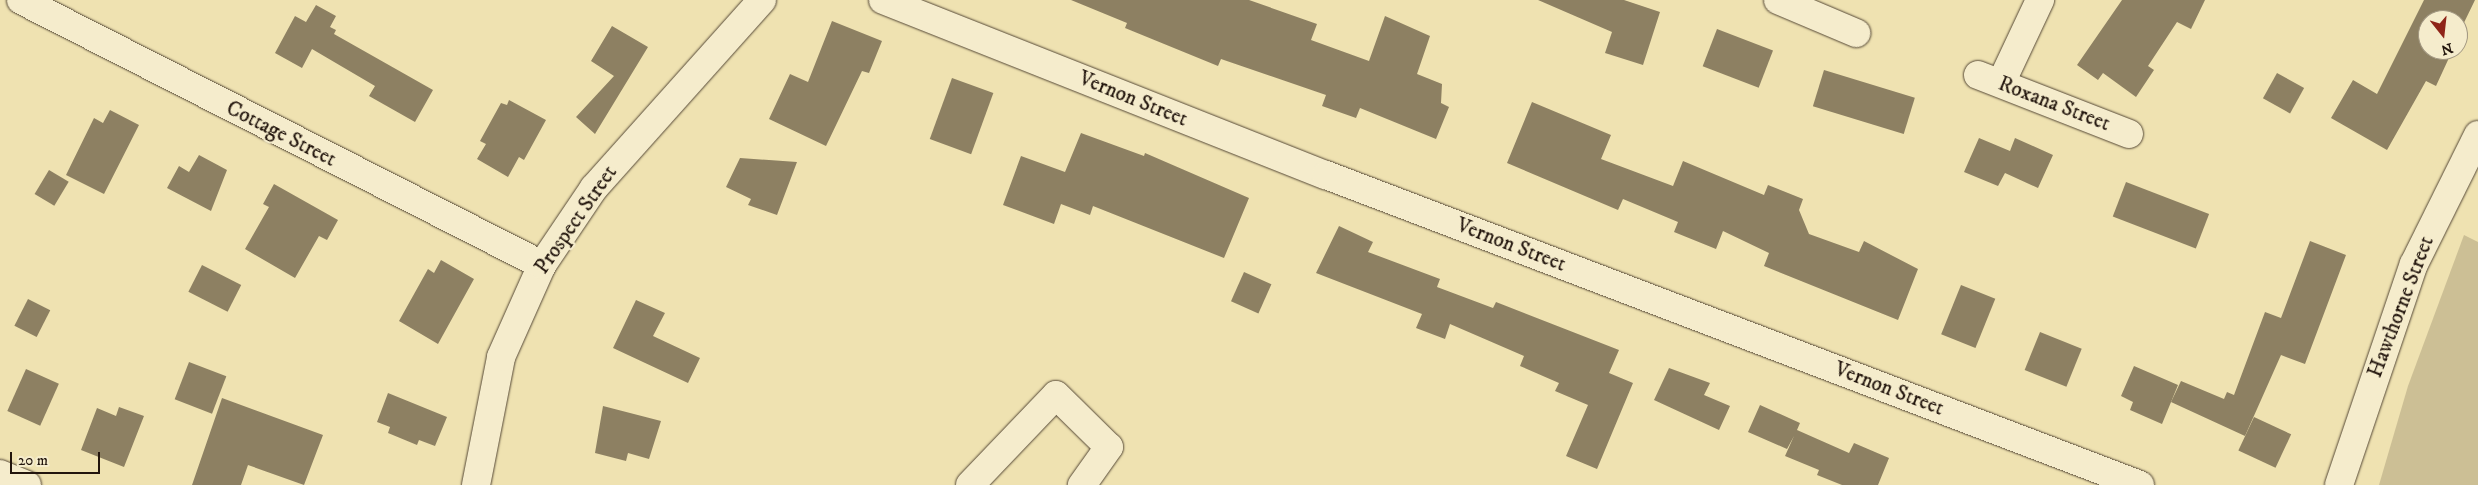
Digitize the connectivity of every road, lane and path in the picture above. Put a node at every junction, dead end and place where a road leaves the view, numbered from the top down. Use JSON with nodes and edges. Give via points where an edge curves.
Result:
{"nodes":[{"id":1,"x":21,"y":0,"type":"edge"},
{"id":2,"x":762,"y":0,"type":"edge"},
{"id":3,"x":883,"y":0,"type":"edge"},
{"id":4,"x":1778,"y":0,"type":"edge"},
{"id":5,"x":2040,"y":0,"type":"edge"},
{"id":6,"x":1856,"y":33,"type":"dead end"},
{"id":7,"x":2130,"y":134,"type":"dead end"},
{"id":8,"x":2478,"y":135,"type":"edge"},
{"id":9,"x":542,"y":265,"type":"junction"},
{"id":10,"x":0,"y":474,"type":"edge"},
{"id":11,"x":1088,"y":483,"type":"edge"},
{"id":12,"x":27,"y":485,"type":"edge"},
{"id":13,"x":476,"y":485,"type":"edge"},
{"id":14,"x":970,"y":485,"type":"edge"},
{"id":15,"x":2140,"y":485,"type":"edge"},
{"id":16,"x":2339,"y":485,"type":"edge"}],
"edges":[{"from":1,"to":9,"type":"street","name":"Cottage Street"},
{"from":2,"to":9,"type":"street","name":"Prospect Street","via":[[594,188]]},
{"from":3,"to":15,"type":"street","name":"Vernon Street","via":[[1326,175]]},
{"from":4,"to":6,"type":"street"},
{"from":5,"to":7,"type":"street","name":"Roxana Street","via":[[1990,79]]},
{"from":8,"to":16,"type":"street","name":"Hawthorne Street","via":[[2414,264]]},
{"from":9,"to":13,"type":"street","name":"Prospect Street","via":[[501,357]]},
{"from":10,"to":12,"type":"street"},
{"from":11,"to":14,"type":"street","via":[[1109,447],[1056,395]]}]}
